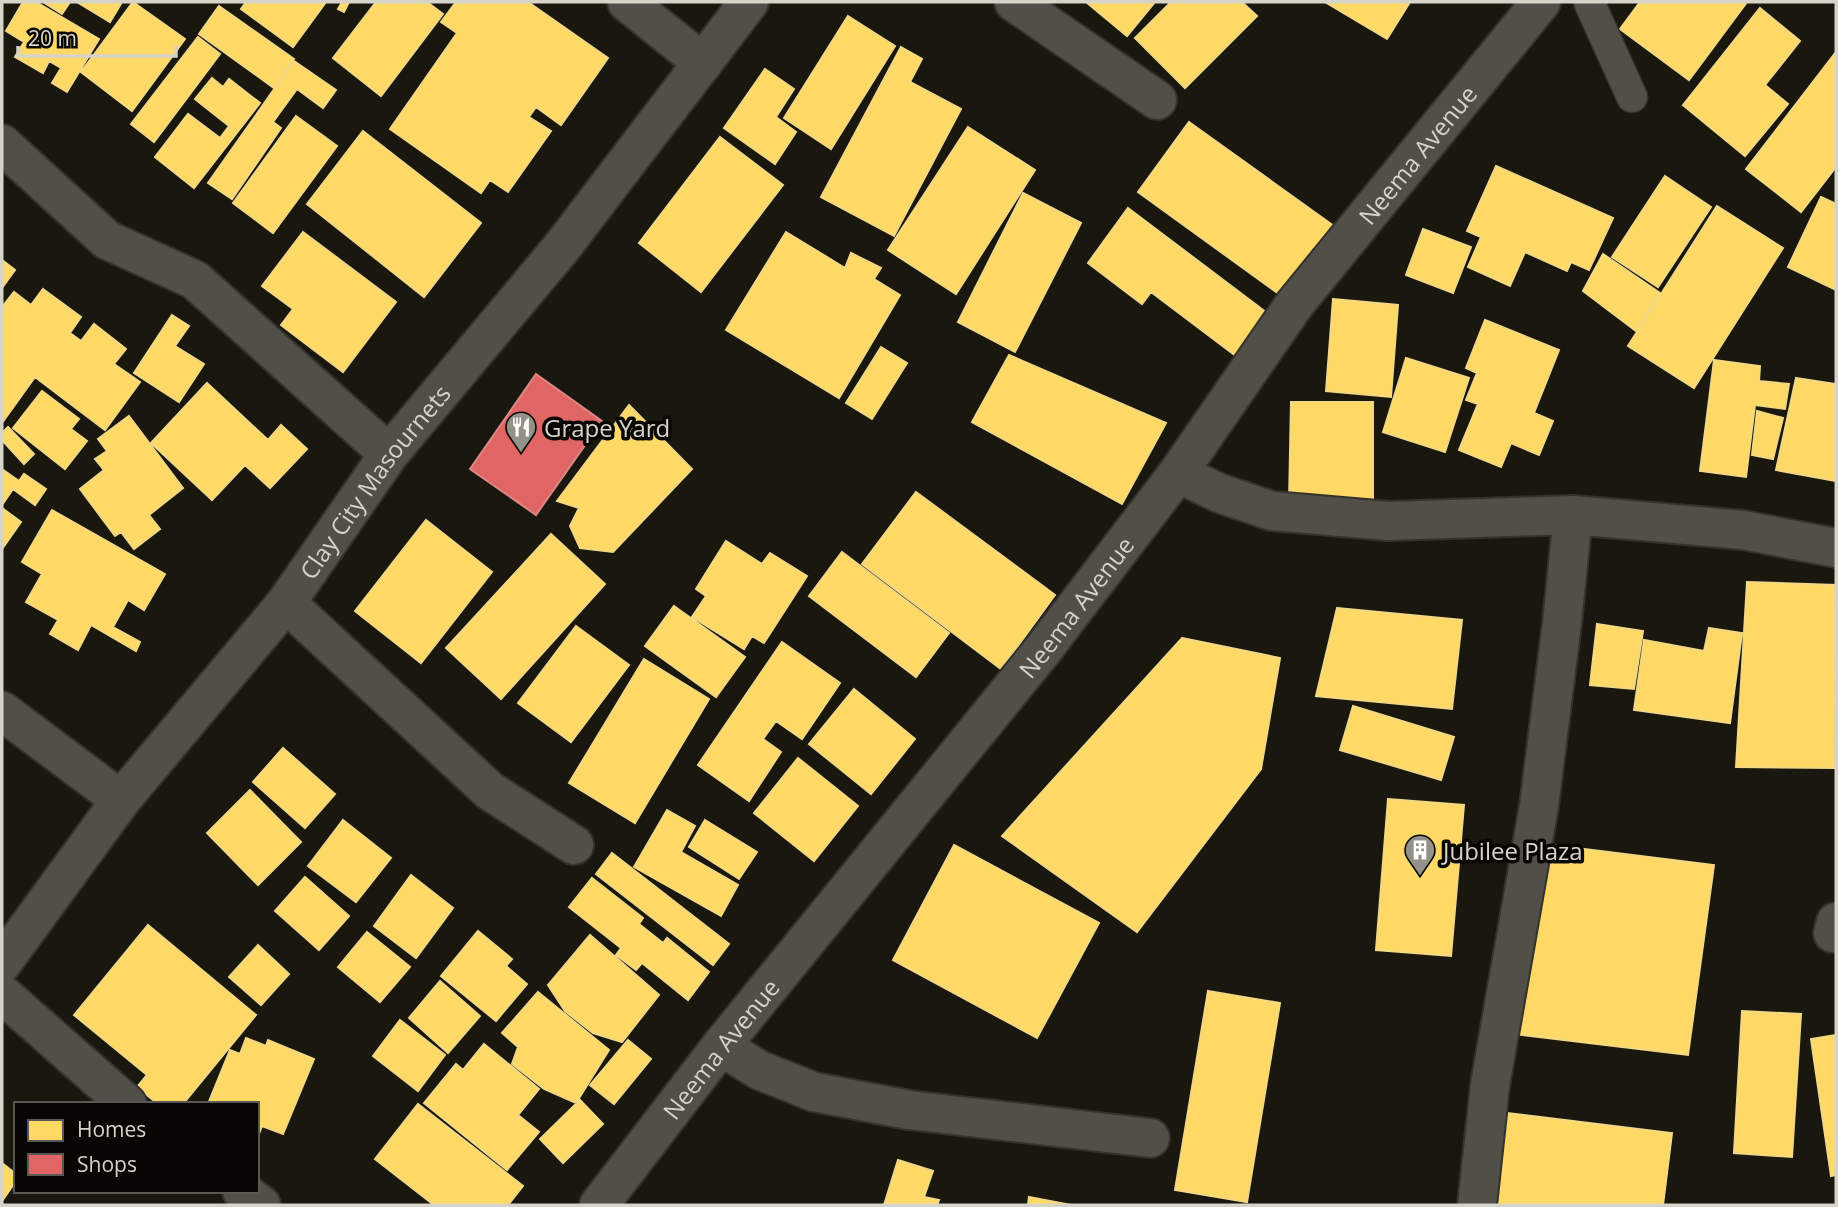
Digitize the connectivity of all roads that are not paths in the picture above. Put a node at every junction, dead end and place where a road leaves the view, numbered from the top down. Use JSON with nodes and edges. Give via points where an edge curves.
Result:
{"nodes":[{"id":1,"x":626,"y":2,"type":"edge"},
{"id":2,"x":749,"y":2,"type":"edge"},
{"id":3,"x":1014,"y":2,"type":"edge"},
{"id":4,"x":1541,"y":2,"type":"edge"},
{"id":5,"x":1590,"y":2,"type":"edge"},
{"id":6,"x":703,"y":63,"type":"junction"},
{"id":7,"x":1632,"y":97,"type":"dead end"},
{"id":8,"x":1157,"y":100,"type":"dead end"},
{"id":9,"x":2,"y":144,"type":"edge"},
{"id":10,"x":389,"y":454,"type":"junction"},
{"id":11,"x":1178,"y":473,"type":"junction"},
{"id":12,"x":1573,"y":515,"type":"junction"},
{"id":13,"x":1836,"y":548,"type":"edge"},
{"id":14,"x":286,"y":603,"type":"junction"},
{"id":15,"x":2,"y":711,"type":"edge"},
{"id":16,"x":121,"y":800,"type":"junction"},
{"id":17,"x":574,"y":845,"type":"dead end"},
{"id":18,"x":2,"y":963,"type":"edge"},
{"id":19,"x":2,"y":994,"type":"edge"},
{"id":20,"x":721,"y":1046,"type":"junction"},
{"id":21,"x":125,"y":1102,"type":"edge"},
{"id":22,"x":1150,"y":1138,"type":"dead end"},
{"id":23,"x":245,"y":1193,"type":"edge"},
{"id":24,"x":261,"y":1205,"type":"edge"},
{"id":25,"x":599,"y":1205,"type":"edge"},
{"id":26,"x":1477,"y":1205,"type":"edge"}],
"edges":[{"from":1,"to":6,"type":"street"},
{"from":2,"to":6,"type":"street","name":"Clay City Masournets"},
{"from":3,"to":8,"type":"street"},
{"from":4,"to":11,"type":"street","name":"Neema Avenue","via":[[1294,305]]},
{"from":5,"to":7,"type":"lane"},
{"from":6,"to":10,"type":"street","name":"Clay City Masournets","via":[[562,247]]},
{"from":9,"to":10,"type":"street","via":[[107,240],[195,280]]},
{"from":10,"to":14,"type":"street","name":"Clay City Masournets"},
{"from":11,"to":12,"type":"street","via":[[1272,511],[1388,522]]},
{"from":11,"to":20,"type":"street","name":"Neema Avenue","via":[[1042,652]]},
{"from":12,"to":13,"type":"street","via":[[1743,530]]},
{"from":12,"to":26,"type":"street","via":[[1539,806],[1490,1085]]},
{"from":14,"to":16,"type":"street","name":"Clay City Masournets"},
{"from":14,"to":17,"type":"street","via":[[490,791]]},
{"from":15,"to":16,"type":"street"},
{"from":16,"to":18,"type":"street","name":"Clay City Masournets"},
{"from":19,"to":21,"type":"street"},
{"from":20,"to":22,"type":"street","via":[[759,1070],[814,1091],[909,1110]]},
{"from":20,"to":25,"type":"street","name":"Neema Avenue"},
{"from":23,"to":24,"type":"street"}]}
